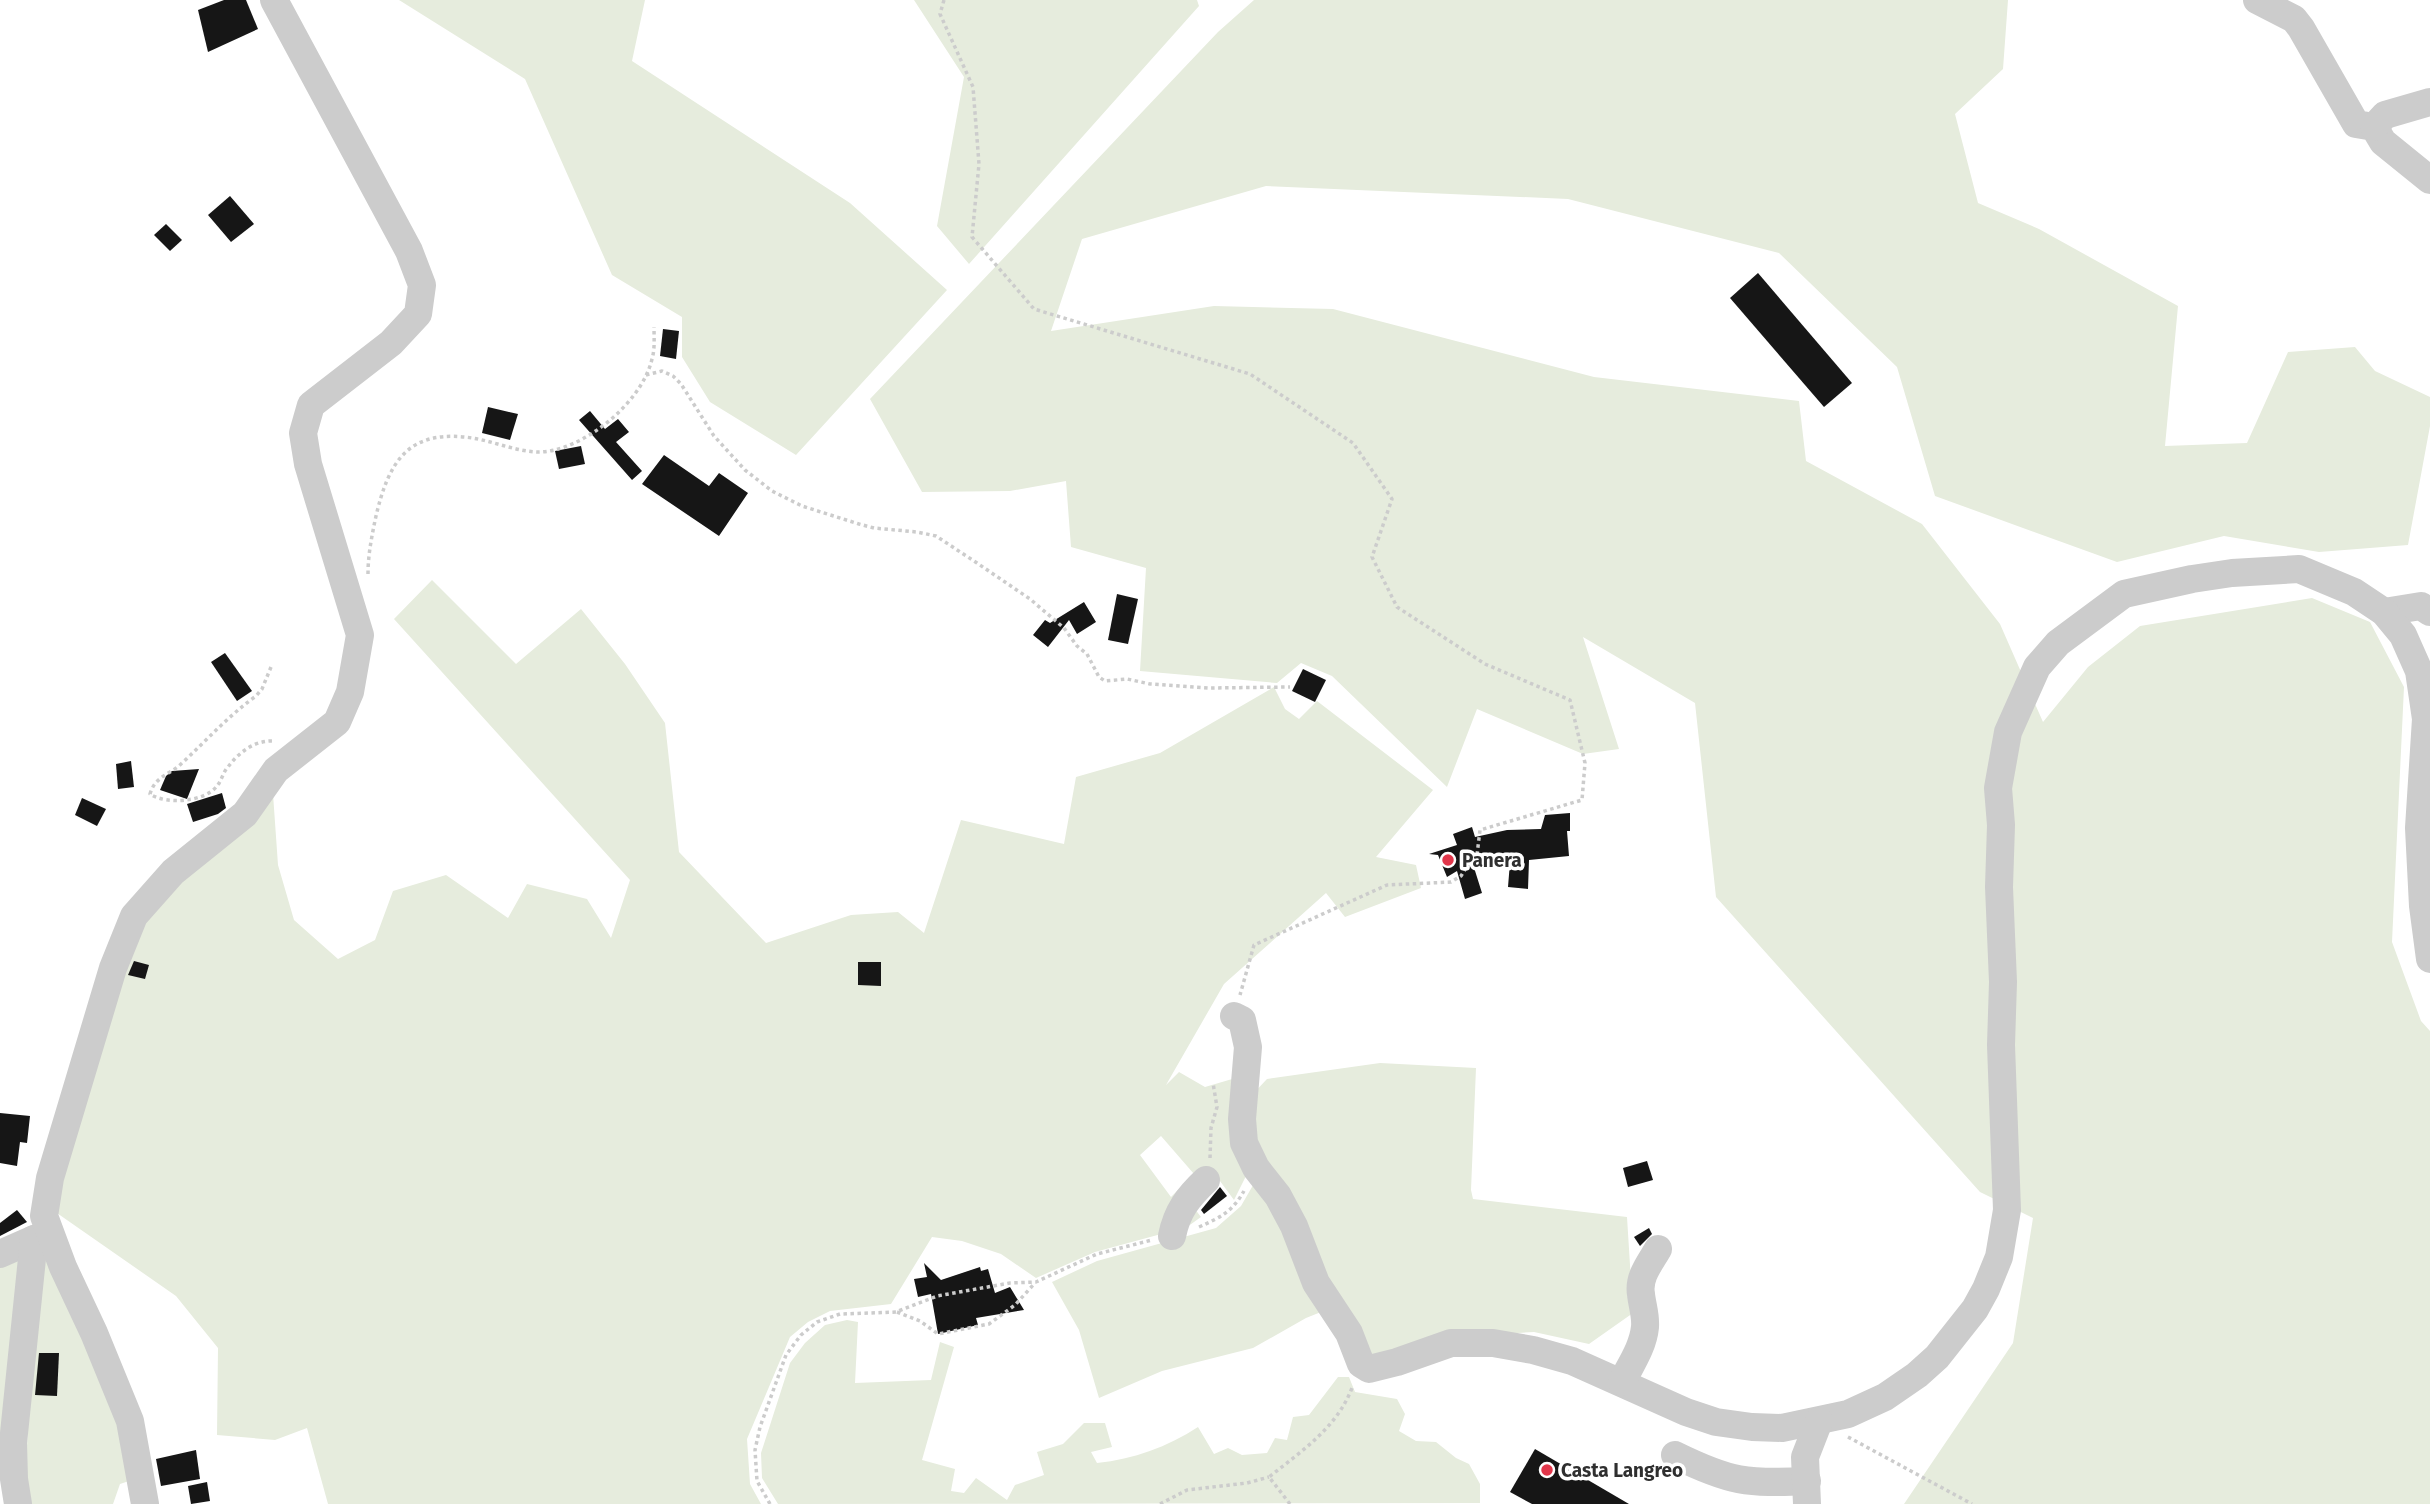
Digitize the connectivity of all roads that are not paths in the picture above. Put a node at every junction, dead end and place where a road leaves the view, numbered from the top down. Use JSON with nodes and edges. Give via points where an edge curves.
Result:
{"nodes":[{"id":1,"x":274,"y":0,"type":"edge"},
{"id":2,"x":2256,"y":0,"type":"edge"},
{"id":3,"x":2430,"y":102,"type":"edge"},
{"id":4,"x":2374,"y":127,"type":"junction"},
{"id":5,"x":2430,"y":180,"type":"edge"},
{"id":6,"x":2384,"y":612,"type":"junction"},
{"id":7,"x":2430,"y":612,"type":"edge"},
{"id":8,"x":2430,"y":959,"type":"edge"},
{"id":9,"x":1234,"y":1016,"type":"road end"},
{"id":10,"x":1206,"y":1180,"type":"road end"},
{"id":11,"x":1172,"y":1236,"type":"road end"},
{"id":12,"x":42,"y":1237,"type":"junction"},
{"id":13,"x":1658,"y":1249,"type":"dead end"},
{"id":14,"x":0,"y":1254,"type":"edge"},
{"id":15,"x":1622,"y":1382,"type":"junction"},
{"id":16,"x":1819,"y":1421,"type":"junction"},
{"id":17,"x":1675,"y":1455,"type":"dead end"},
{"id":18,"x":1807,"y":1492,"type":"edge"},
{"id":19,"x":18,"y":1504,"type":"edge"},
{"id":20,"x":145,"y":1504,"type":"edge"}],
"edges":[{"from":1,"to":12,"type":"street","via":[[410,251],[422,285],[418,314],[391,343],[311,405],[303,433],[308,464],[360,635],[350,692],[337,722],[276,770],[245,814],[173,872],[134,916],[113,968],[50,1178]]},
{"from":2,"to":4,"type":"street","via":[[2294,19],[2356,124]]},
{"from":3,"to":4,"type":"street","via":[[2385,115]]},
{"from":4,"to":5,"type":"street","via":[[2383,142]]},
{"from":6,"to":7,"type":"street","via":[[2421,606]]},
{"from":6,"to":8,"type":"street","via":[[2403,635],[2419,671],[2426,719],[2419,828]]},
{"from":6,"to":16,"type":"street","via":[[2354,592],[2299,569],[2192,579],[2124,594],[2058,643],[2037,667],[2008,732],[1998,788],[2007,1210],[1999,1257],[1975,1310],[1937,1357],[1885,1397]]},
{"from":9,"to":15,"type":"street","via":[[1242,1020],[1248,1047],[1244,1143],[1294,1226],[1316,1283],[1349,1333],[1361,1364],[1369,1369],[1451,1343],[1493,1343],[1572,1361]]},
{"from":10,"to":11,"type":"street","via":[[1177,1214]]},
{"from":12,"to":14,"type":"street"},
{"from":12,"to":19,"type":"street","via":[[13,1443]]},
{"from":12,"to":20,"type":"street","via":[[130,1421]]},
{"from":13,"to":15,"type":"street","via":[[1641,1282],[1645,1328],[1641,1346]]},
{"from":15,"to":16,"type":"street","via":[[1716,1422],[1782,1428]]},
{"from":16,"to":18,"type":"street","via":[[1805,1457]]},
{"from":17,"to":18,"type":"street","via":[[1717,1475]]}]}
